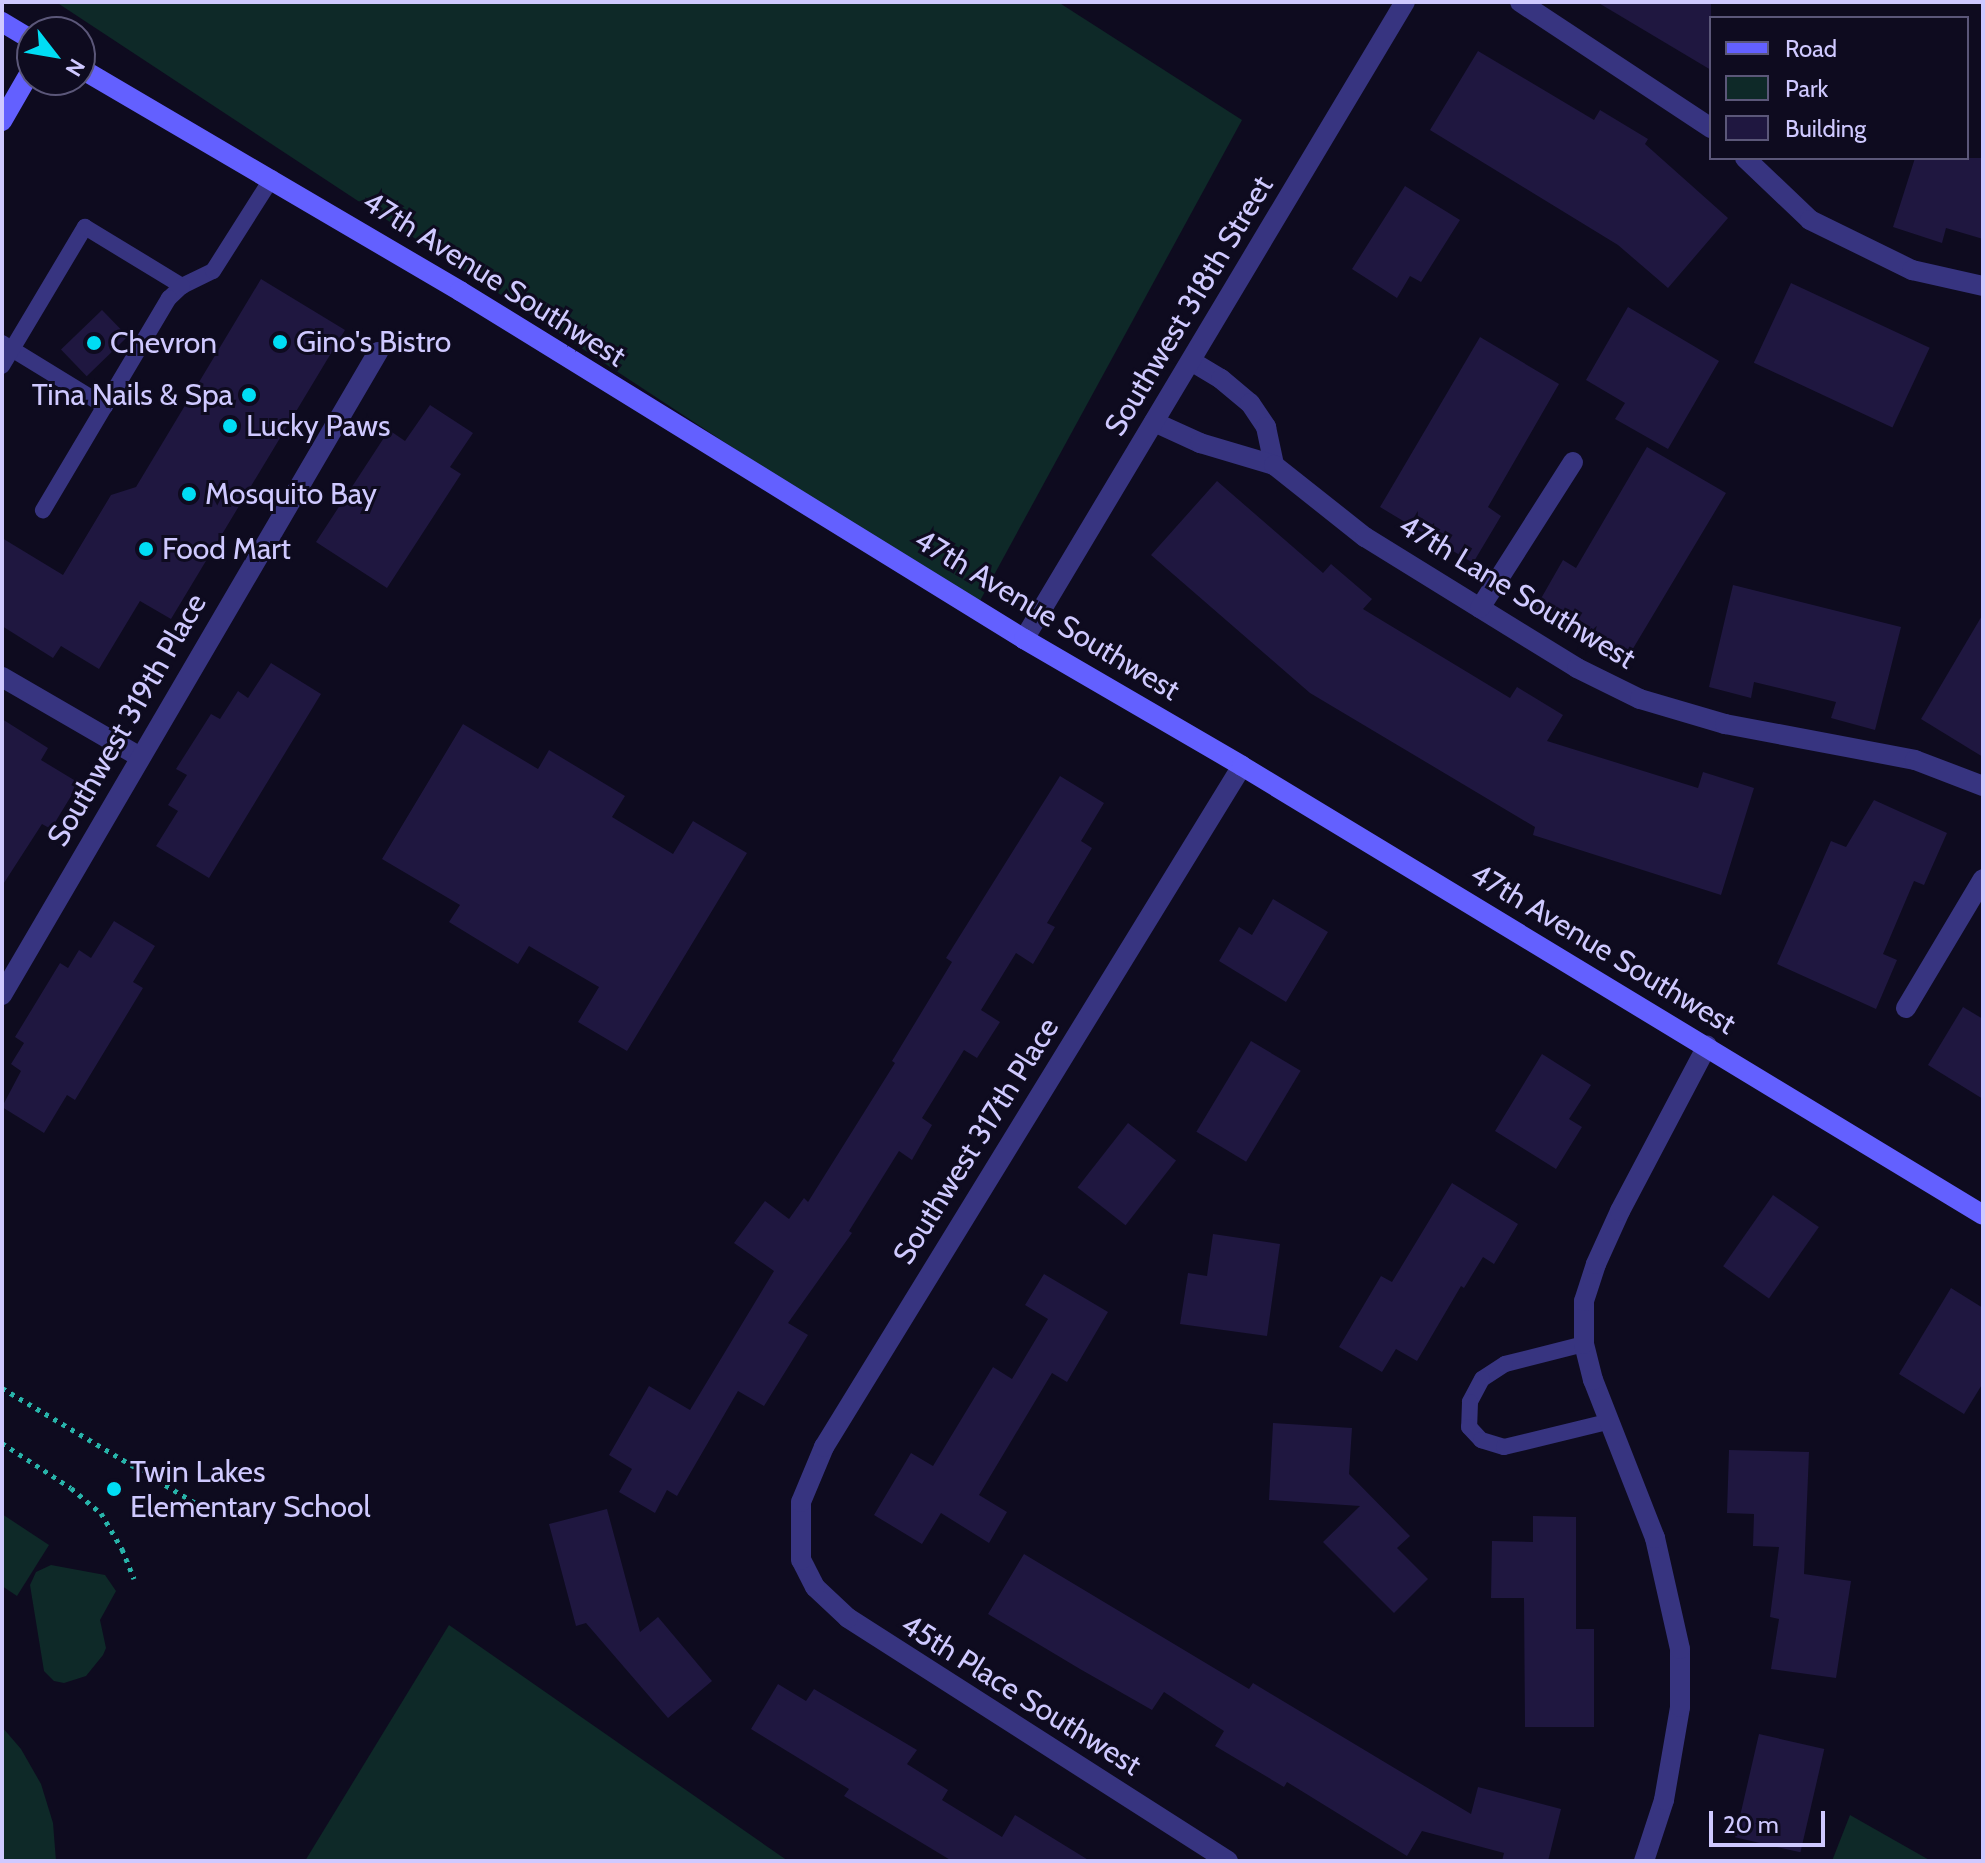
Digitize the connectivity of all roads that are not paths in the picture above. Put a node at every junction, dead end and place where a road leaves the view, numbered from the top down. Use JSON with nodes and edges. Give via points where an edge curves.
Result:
{"nodes":[{"id":1,"x":1405,"y":2,"type":"edge"},
{"id":2,"x":1520,"y":2,"type":"edge"},
{"id":3,"x":96,"y":77,"type":"edge"},
{"id":4,"x":16,"y":96,"type":"edge"},
{"id":5,"x":2,"y":121,"type":"edge"},
{"id":6,"x":1709,"y":127,"type":"edge"},
{"id":7,"x":1747,"y":160,"type":"edge"},
{"id":8,"x":272,"y":178,"type":"junction"},
{"id":9,"x":182,"y":286,"type":"junction"},
{"id":10,"x":1983,"y":286,"type":"edge"},
{"id":11,"x":7,"y":346,"type":"edge"},
{"id":12,"x":378,"y":352,"type":"dead end"},
{"id":13,"x":1191,"y":361,"type":"junction"},
{"id":14,"x":2,"y":366,"type":"edge"},
{"id":15,"x":105,"y":406,"type":"junction"},
{"id":16,"x":1154,"y":422,"type":"junction"},
{"id":17,"x":1573,"y":462,"type":"dead end"},
{"id":18,"x":1274,"y":465,"type":"junction"},
{"id":19,"x":43,"y":510,"type":"dead end"},
{"id":20,"x":1480,"y":608,"type":"junction"},
{"id":21,"x":1024,"y":639,"type":"junction"},
{"id":22,"x":2,"y":677,"type":"edge"},
{"id":23,"x":140,"y":757,"type":"junction"},
{"id":24,"x":1242,"y":766,"type":"junction"},
{"id":25,"x":1983,"y":786,"type":"edge"},
{"id":26,"x":1983,"y":879,"type":"edge"},
{"id":27,"x":2,"y":995,"type":"edge"},
{"id":28,"x":1906,"y":1008,"type":"dead end"},
{"id":29,"x":1707,"y":1046,"type":"junction"},
{"id":30,"x":1983,"y":1215,"type":"edge"},
{"id":31,"x":1584,"y":1344,"type":"junction"},
{"id":32,"x":1607,"y":1422,"type":"junction"},
{"id":33,"x":801,"y":1560,"type":"joint"},
{"id":34,"x":1228,"y":1861,"type":"edge"},
{"id":35,"x":1644,"y":1861,"type":"edge"}],
"edges":[{"from":1,"to":13,"type":"street","name":"Southwest 318th Street"},
{"from":2,"to":6,"type":"street"},
{"from":3,"to":8,"type":"main road","name":"47th Avenue Southwest"},
{"from":4,"to":5,"type":"main road"},
{"from":7,"to":10,"type":"street","via":[[1810,220],[1912,270]]},
{"from":8,"to":9,"type":"lane","via":[[213,271]]},
{"from":8,"to":21,"type":"main road","name":"47th Avenue Southwest"},
{"from":9,"to":11,"type":"lane","via":[[85,227]]},
{"from":9,"to":15,"type":"lane","via":[[169,298]]},
{"from":11,"to":14,"type":"lane"},
{"from":11,"to":15,"type":"lane"},
{"from":12,"to":23,"type":"street","name":"Southwest 319th Place"},
{"from":13,"to":16,"type":"street","name":"Southwest 318th Street"},
{"from":13,"to":18,"type":"street","via":[[1250,403],[1266,427]]},
{"from":15,"to":19,"type":"lane"},
{"from":16,"to":18,"type":"street","name":"47th Lane Southwest","via":[[1200,443]]},
{"from":16,"to":21,"type":"street","name":"Southwest 318th Street"},
{"from":17,"to":20,"type":"street"},
{"from":18,"to":20,"type":"street","name":"47th Lane Southwest","via":[[1365,537]]},
{"from":20,"to":25,"type":"street","name":"47th Lane Southwest","via":[[1577,668],[1652,703],[1725,724],[1915,760]]},
{"from":21,"to":24,"type":"main road","name":"47th Avenue Southwest"},
{"from":22,"to":23,"type":"street"},
{"from":23,"to":27,"type":"street","name":"Southwest 319th Place"},
{"from":24,"to":29,"type":"main road","name":"47th Avenue Southwest"},
{"from":24,"to":33,"type":"street","name":"Southwest 317th Place","via":[[824,1447],[801,1502]]},
{"from":26,"to":28,"type":"street"},
{"from":29,"to":30,"type":"main road","name":"47th Avenue Southwest"},
{"from":29,"to":31,"type":"street","via":[[1596,1264],[1584,1301]]},
{"from":31,"to":32,"type":"street"},
{"from":31,"to":32,"type":"lane","via":[[1505,1364],[1482,1379],[1470,1402],[1469,1427],[1481,1440],[1504,1447]]},
{"from":32,"to":35,"type":"street","via":[[1655,1538],[1680,1649],[1680,1707],[1664,1800]]},
{"from":33,"to":34,"type":"street","name":"45th Place Southwest","via":[[815,1587],[873,1638]]}]}
